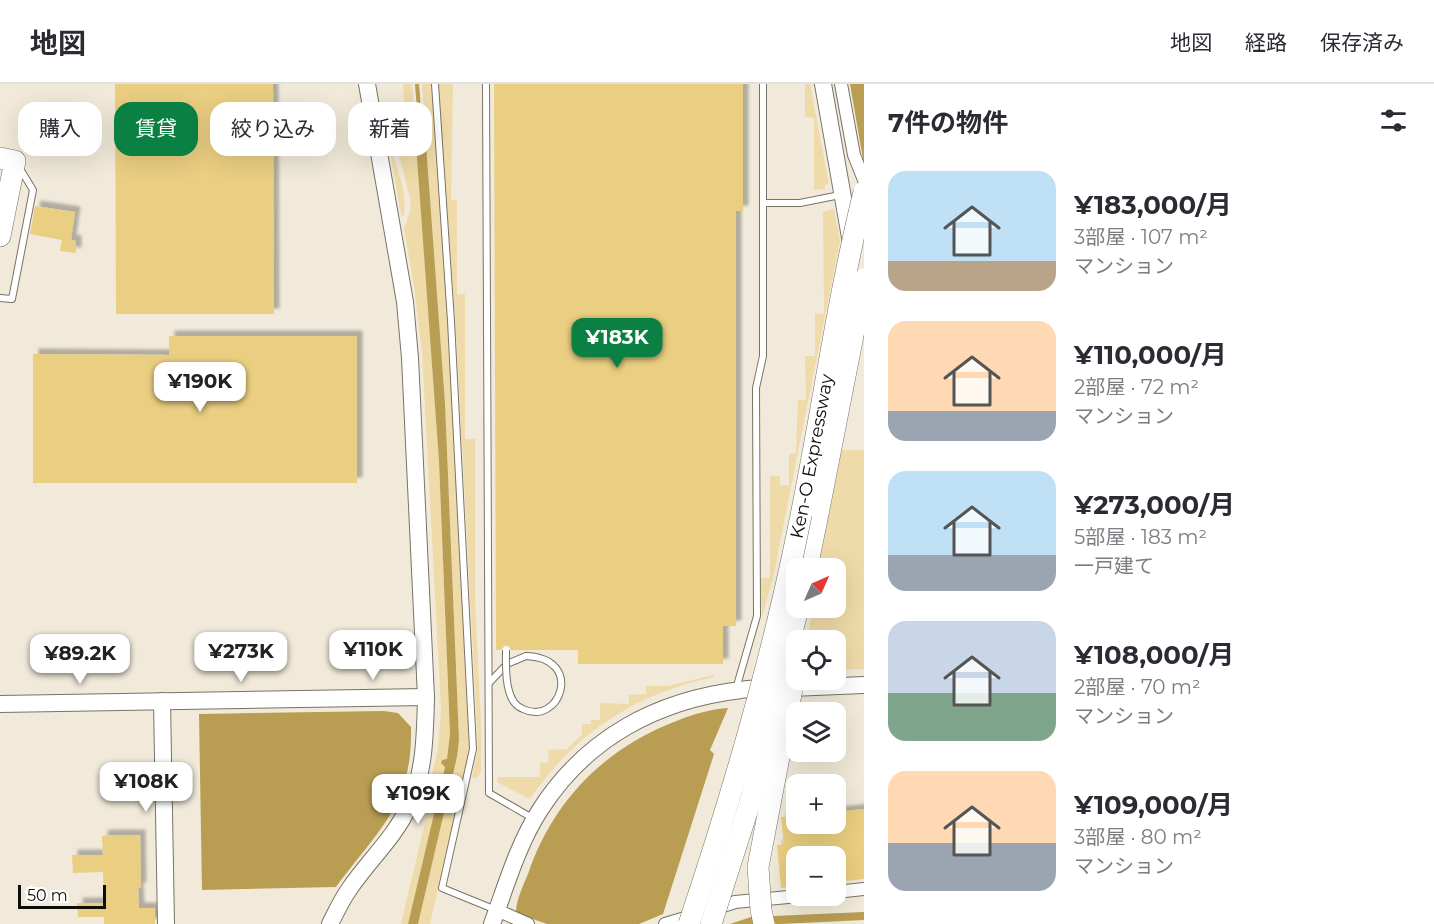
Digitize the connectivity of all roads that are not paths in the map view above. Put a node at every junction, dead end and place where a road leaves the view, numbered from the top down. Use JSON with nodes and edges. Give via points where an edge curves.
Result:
{"nodes":[{"id":1,"x":368,"y":84,"type":"edge"},
{"id":2,"x":435,"y":84,"type":"edge"},
{"id":3,"x":486,"y":84,"type":"edge"},
{"id":4,"x":763,"y":84,"type":"edge"},
{"id":5,"x":823,"y":84,"type":"edge"},
{"id":6,"x":841,"y":84,"type":"edge"},
{"id":7,"x":8,"y":160,"type":"edge"},
{"id":8,"x":864,"y":180,"type":"edge"},
{"id":9,"x":864,"y":192,"type":"edge"},
{"id":10,"x":842,"y":195,"type":"junction"},
{"id":11,"x":763,"y":203,"type":"junction"},
{"id":12,"x":0,"y":236,"type":"edge"},
{"id":13,"x":864,"y":279,"type":"edge"},
{"id":14,"x":0,"y":298,"type":"edge"},
{"id":15,"x":864,"y":312,"type":"edge"},
{"id":16,"x":811,"y":558,"type":"edge"},
{"id":17,"x":796,"y":618,"type":"edge"},
{"id":18,"x":506,"y":650,"type":"dead end"},
{"id":19,"x":489,"y":683,"type":"junction"},
{"id":20,"x":864,"y":685,"type":"edge"},
{"id":21,"x":735,"y":690,"type":"junction"},
{"id":22,"x":791,"y":690,"type":"edge"},
{"id":23,"x":426,"y":698,"type":"junction"},
{"id":24,"x":162,"y":701,"type":"junction"},
{"id":25,"x":0,"y":704,"type":"edge"},
{"id":26,"x":732,"y":793,"type":"junction"},
{"id":27,"x":535,"y":819,"type":"junction"},
{"id":28,"x":864,"y":889,"type":"edge"},
{"id":29,"x":846,"y":891,"type":"edge"},
{"id":30,"x":786,"y":897,"type":"edge"},
{"id":31,"x":495,"y":917,"type":"edge"},
{"id":32,"x":166,"y":924,"type":"edge"},
{"id":33,"x":330,"y":924,"type":"edge"},
{"id":34,"x":528,"y":924,"type":"edge"},
{"id":35,"x":665,"y":924,"type":"edge"},
{"id":36,"x":676,"y":924,"type":"edge"},
{"id":37,"x":689,"y":924,"type":"edge"},
{"id":38,"x":711,"y":924,"type":"edge"},
{"id":39,"x":764,"y":924,"type":"edge"}],
"edges":[{"from":1,"to":23,"type":"street","via":[[405,302]]},
{"from":2,"to":31,"type":"lane","via":[[473,749],[442,888]]},
{"from":3,"to":19,"type":"lane"},
{"from":4,"to":11,"type":"lane"},
{"from":5,"to":10,"type":"street"},
{"from":6,"to":8,"type":"street","via":[[854,155]]},
{"from":7,"to":12,"type":"highway"},
{"from":7,"to":14,"type":"lane","via":[[33,190],[12,300]]},
{"from":9,"to":26,"type":"highway","name":"Ken-O Expressway","bridge":true,"via":[[797,534],[763,683]]},
{"from":10,"to":11,"type":"lane","via":[[800,203]]},
{"from":10,"to":15,"type":"street"},
{"from":11,"to":21,"type":"lane","via":[[763,356],[756,388],[757,616]]},
{"from":13,"to":16,"type":"highway","name":"Ken-O Expressway","bridge":true},
{"from":17,"to":38,"type":"highway","bridge":true,"via":[[751,799]]},
{"from":18,"to":19,"type":"lane","bridge":true,"via":[[506,675],[512,699],[522,709],[529,712],[549,708],[560,694],[561,676],[557,668],[540,656],[526,656],[507,664]]},
{"from":19,"to":27,"type":"lane","via":[[489,793]]},
{"from":20,"to":21,"type":"street"},
{"from":21,"to":27,"type":"street","via":[[662,708],[619,731],[561,782]]},
{"from":22,"to":39,"type":"highway","bridge":true,"via":[[758,867]]},
{"from":23,"to":24,"type":"street"},
{"from":23,"to":33,"type":"street","via":[[420,772],[409,806],[383,847],[350,887]]},
{"from":24,"to":25,"type":"street"},
{"from":24,"to":32,"type":"street"},
{"from":26,"to":36,"type":"highway","bridge":true,"via":[[713,827]]},
{"from":26,"to":37,"type":"highway","name":"Ken-O Expressway","bridge":true},
{"from":27,"to":31,"type":"street"},
{"from":28,"to":29,"type":"street"},
{"from":30,"to":35,"type":"street","via":[[735,902]]},
{"from":31,"to":34,"type":"street"}]}
